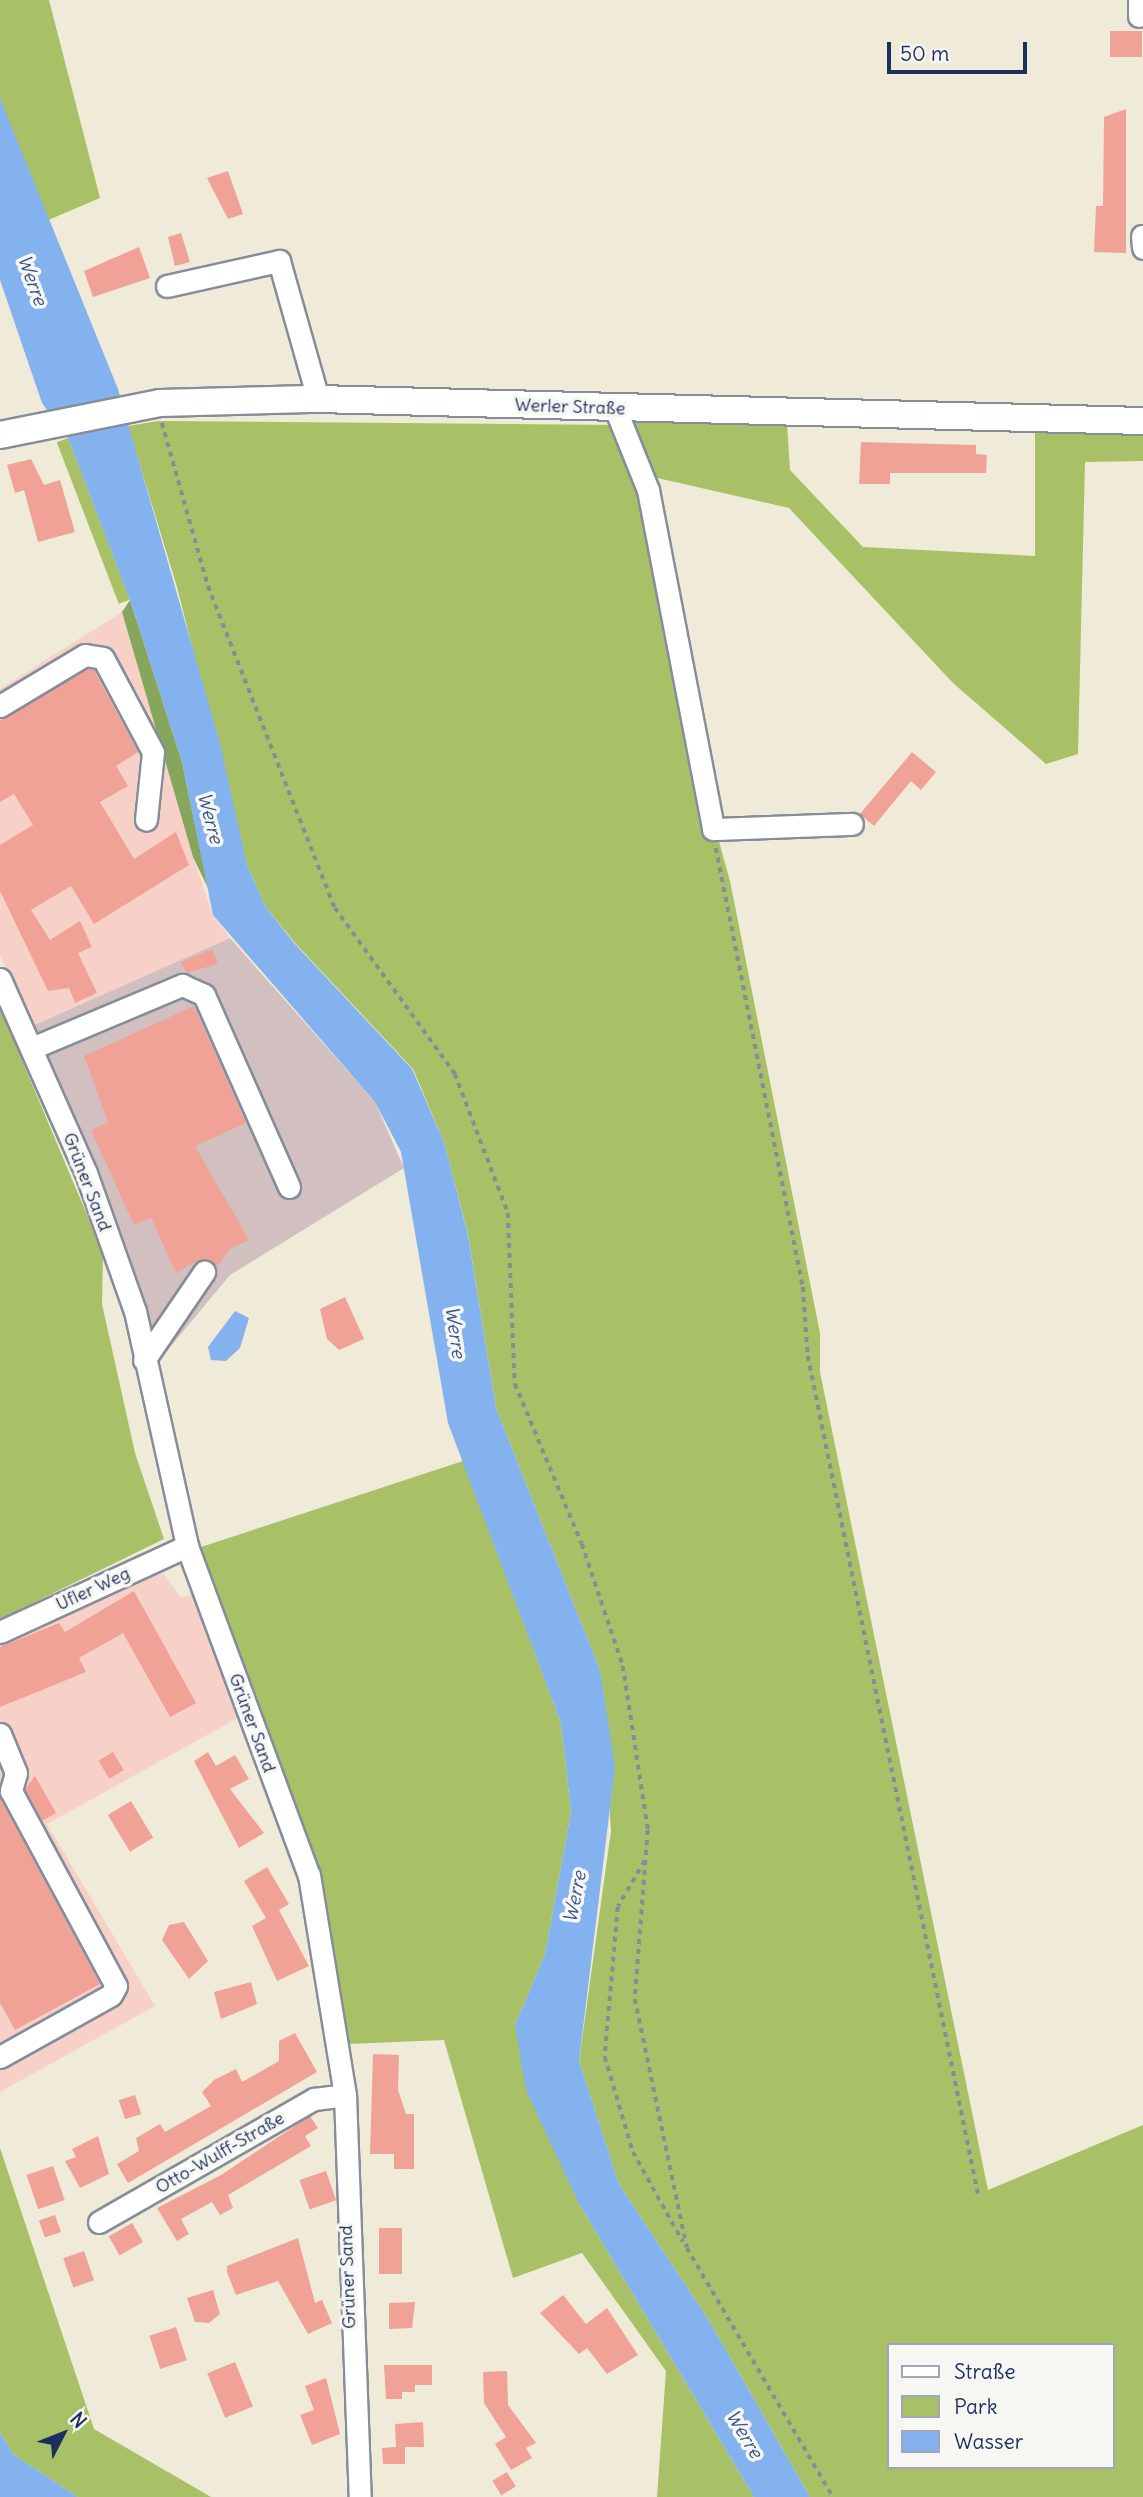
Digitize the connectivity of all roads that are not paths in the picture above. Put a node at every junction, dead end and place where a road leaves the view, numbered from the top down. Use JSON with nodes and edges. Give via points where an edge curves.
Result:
{"nodes":[{"id":1,"x":167,"y":286,"type":"dead end"},
{"id":2,"x":318,"y":399,"type":"junction"},
{"id":3,"x":615,"y":408,"type":"junction"},
{"id":4,"x":1143,"y":421,"type":"edge"},
{"id":5,"x":0,"y":435,"type":"edge"},
{"id":6,"x":0,"y":706,"type":"edge"},
{"id":7,"x":146,"y":820,"type":"dead end"},
{"id":8,"x":852,"y":824,"type":"dead end"},
{"id":9,"x":0,"y":979,"type":"edge"},
{"id":10,"x":32,"y":1048,"type":"junction"},
{"id":11,"x":289,"y":1187,"type":"dead end"},
{"id":12,"x":204,"y":1272,"type":"dead end"},
{"id":13,"x":144,"y":1360,"type":"junction"},
{"id":14,"x":187,"y":1546,"type":"junction"},
{"id":15,"x":0,"y":1632,"type":"edge"},
{"id":16,"x":0,"y":1734,"type":"edge"},
{"id":17,"x":0,"y":2057,"type":"edge"},
{"id":18,"x":345,"y":2095,"type":"junction"},
{"id":19,"x":99,"y":2222,"type":"dead end"},
{"id":20,"x":360,"y":2497,"type":"edge"}],
"edges":[{"from":1,"to":2,"type":"street","via":[[279,261]]},
{"from":2,"to":3,"type":"main road","name":"Werler Straße"},
{"from":2,"to":5,"type":"main road","name":"Werler Straße","via":[[160,403]]},
{"from":3,"to":4,"type":"main road","name":"Werler Straße"},
{"from":3,"to":8,"type":"street","via":[[648,490],[713,829]]},
{"from":6,"to":7,"type":"street","via":[[85,654],[103,659],[153,752]]},
{"from":9,"to":10,"type":"street","name":"Grüner Sand"},
{"from":10,"to":11,"type":"street","via":[[182,985],[204,995]]},
{"from":10,"to":13,"type":"street","name":"Grüner Sand","via":[[90,1186],[135,1311]]},
{"from":12,"to":13,"type":"street"},
{"from":13,"to":14,"type":"street","name":"Grüner Sand"},
{"from":14,"to":15,"type":"street","name":"Ufler Weg"},
{"from":14,"to":18,"type":"street","name":"Grüner Sand","via":[[309,1875]]},
{"from":16,"to":17,"type":"street","via":[[16,1773],[11,1791],[116,1986],[111,1995]]},
{"from":18,"to":19,"type":"street","name":"Otto-Wulff-Straße","via":[[313,2099]]},
{"from":18,"to":20,"type":"street","name":"Grüner Sand"}]}
